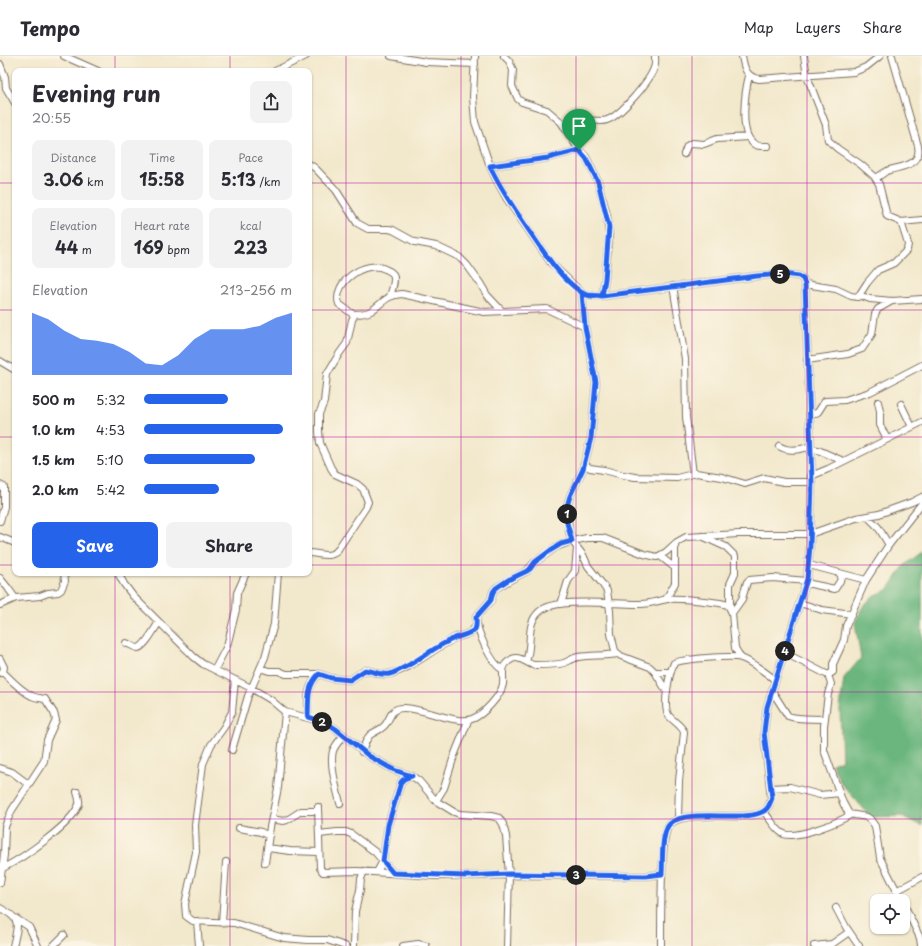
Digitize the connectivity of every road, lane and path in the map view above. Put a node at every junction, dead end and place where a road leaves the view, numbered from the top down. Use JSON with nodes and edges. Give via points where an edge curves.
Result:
{"nodes":[{"id":1,"x":64,"y":56,"type":"edge"},
{"id":2,"x":306,"y":56,"type":"edge"},
{"id":3,"x":391,"y":56,"type":"edge"},
{"id":4,"x":475,"y":56,"type":"edge"},
{"id":5,"x":504,"y":56,"type":"edge"},
{"id":6,"x":655,"y":56,"type":"edge"},
{"id":7,"x":742,"y":56,"type":"edge"},
{"id":8,"x":804,"y":56,"type":"edge"},
{"id":9,"x":880,"y":56,"type":"edge"},
{"id":10,"x":892,"y":56,"type":"edge"},
{"id":11,"x":0,"y":64,"type":"edge"},
{"id":12,"x":475,"y":64,"type":"junction"},
{"id":13,"x":91,"y":68,"type":"edge"},
{"id":14,"x":281,"y":68,"type":"edge"},
{"id":15,"x":749,"y":76,"type":"junction"},
{"id":16,"x":807,"y":76,"type":"junction"},
{"id":17,"x":12,"y":98,"type":"edge"},
{"id":18,"x":567,"y":131,"type":"junction"},
{"id":19,"x":748,"y":137,"type":"junction"},
{"id":20,"x":768,"y":146,"type":"dead end"},
{"id":21,"x":579,"y":150,"type":"junction"},
{"id":22,"x":684,"y":154,"type":"dead end"},
{"id":23,"x":312,"y":166,"type":"edge"},
{"id":24,"x":490,"y":166,"type":"junction"},
{"id":25,"x":876,"y":178,"type":"junction"},
{"id":26,"x":922,"y":220,"type":"edge"},
{"id":27,"x":901,"y":222,"type":"junction"},
{"id":28,"x":805,"y":284,"type":"junction"},
{"id":29,"x":673,"y":286,"type":"junction"},
{"id":30,"x":582,"y":293,"type":"junction"},
{"id":31,"x":859,"y":295,"type":"junction"},
{"id":32,"x":390,"y":296,"type":"junction"},
{"id":33,"x":602,"y":296,"type":"junction"},
{"id":34,"x":922,"y":298,"type":"edge"},
{"id":35,"x":892,"y":301,"type":"junction"},
{"id":36,"x":502,"y":311,"type":"junction"},
{"id":37,"x":354,"y":315,"type":"junction"},
{"id":38,"x":585,"y":327,"type":"junction"},
{"id":39,"x":807,"y":360,"type":"junction"},
{"id":40,"x":0,"y":361,"type":"edge"},
{"id":41,"x":922,"y":365,"type":"edge"},
{"id":42,"x":12,"y":368,"type":"edge"},
{"id":43,"x":878,"y":402,"type":"dead end"},
{"id":44,"x":901,"y":404,"type":"dead end"},
{"id":45,"x":810,"y":416,"type":"junction"},
{"id":46,"x":922,"y":422,"type":"edge"},
{"id":47,"x":912,"y":427,"type":"junction"},
{"id":48,"x":887,"y":439,"type":"junction"},
{"id":49,"x":779,"y":446,"type":"dead end"},
{"id":50,"x":811,"y":448,"type":"junction"},
{"id":51,"x":843,"y":461,"type":"junction"},
{"id":52,"x":584,"y":464,"type":"junction"},
{"id":53,"x":693,"y":474,"type":"junction"},
{"id":54,"x":811,"y":479,"type":"junction"},
{"id":55,"x":0,"y":485,"type":"edge"},
{"id":56,"x":922,"y":497,"type":"edge"},
{"id":57,"x":922,"y":502,"type":"edge"},
{"id":58,"x":868,"y":516,"type":"junction"},
{"id":59,"x":0,"y":521,"type":"edge"},
{"id":60,"x":810,"y":534,"type":"junction"},
{"id":61,"x":702,"y":536,"type":"junction"},
{"id":62,"x":2,"y":538,"type":"edge"},
{"id":63,"x":572,"y":541,"type":"junction"},
{"id":64,"x":12,"y":542,"type":"edge"},
{"id":65,"x":0,"y":545,"type":"edge"},
{"id":66,"x":674,"y":545,"type":"junction"},
{"id":67,"x":889,"y":545,"type":"junction"},
{"id":68,"x":577,"y":548,"type":"junction"},
{"id":69,"x":312,"y":553,"type":"edge"},
{"id":70,"x":660,"y":556,"type":"junction"},
{"id":71,"x":809,"y":565,"type":"junction"},
{"id":72,"x":675,"y":568,"type":"junction"},
{"id":73,"x":842,"y":574,"type":"junction"},
{"id":74,"x":64,"y":576,"type":"edge"},
{"id":75,"x":120,"y":576,"type":"edge"},
{"id":76,"x":245,"y":576,"type":"edge"},
{"id":77,"x":278,"y":576,"type":"edge"},
{"id":78,"x":0,"y":578,"type":"edge"},
{"id":79,"x":866,"y":580,"type":"junction"},
{"id":80,"x":807,"y":582,"type":"junction"},
{"id":81,"x":14,"y":598,"type":"junction"},
{"id":82,"x":666,"y":599,"type":"junction"},
{"id":83,"x":800,"y":603,"type":"junction"},
{"id":84,"x":561,"y":604,"type":"junction"},
{"id":85,"x":609,"y":604,"type":"junction"},
{"id":86,"x":0,"y":605,"type":"edge"},
{"id":87,"x":731,"y":610,"type":"junction"},
{"id":88,"x":852,"y":614,"type":"junction"},
{"id":89,"x":159,"y":622,"type":"junction"},
{"id":90,"x":476,"y":624,"type":"junction"},
{"id":91,"x":126,"y":643,"type":"dead end"},
{"id":92,"x":784,"y":653,"type":"junction"},
{"id":93,"x":618,"y":654,"type":"junction"},
{"id":94,"x":741,"y":658,"type":"junction"},
{"id":95,"x":0,"y":659,"type":"edge"},
{"id":96,"x":526,"y":661,"type":"junction"},
{"id":97,"x":260,"y":668,"type":"junction"},
{"id":98,"x":215,"y":669,"type":"junction"},
{"id":99,"x":503,"y":670,"type":"junction"},
{"id":100,"x":655,"y":672,"type":"junction"},
{"id":101,"x":671,"y":672,"type":"junction"},
{"id":102,"x":2,"y":673,"type":"edge"},
{"id":103,"x":319,"y":674,"type":"junction"},
{"id":104,"x":828,"y":675,"type":"junction"},
{"id":105,"x":235,"y":680,"type":"junction"},
{"id":106,"x":775,"y":680,"type":"junction"},
{"id":107,"x":252,"y":688,"type":"junction"},
{"id":108,"x":772,"y":691,"type":"junction"},
{"id":109,"x":667,"y":692,"type":"junction"},
{"id":110,"x":285,"y":712,"type":"junction"},
{"id":111,"x":308,"y":717,"type":"junction"},
{"id":112,"x":825,"y":719,"type":"junction"},
{"id":113,"x":468,"y":721,"type":"junction"},
{"id":114,"x":344,"y":735,"type":"junction"},
{"id":115,"x":232,"y":750,"type":"dead end"},
{"id":116,"x":362,"y":752,"type":"junction"},
{"id":117,"x":0,"y":768,"type":"edge"},
{"id":118,"x":412,"y":776,"type":"junction"},
{"id":119,"x":28,"y":784,"type":"junction"},
{"id":120,"x":770,"y":788,"type":"junction"},
{"id":121,"x":77,"y":792,"type":"dead end"},
{"id":122,"x":840,"y":793,"type":"junction"},
{"id":123,"x":436,"y":801,"type":"junction"},
{"id":124,"x":340,"y":803,"type":"dead end"},
{"id":125,"x":764,"y":812,"type":"junction"},
{"id":126,"x":850,"y":815,"type":"junction"},
{"id":127,"x":0,"y":818,"type":"edge"},
{"id":128,"x":272,"y":819,"type":"junction"},
{"id":129,"x":678,"y":819,"type":"junction"},
{"id":130,"x":7,"y":822,"type":"junction"},
{"id":131,"x":239,"y":828,"type":"dead end"},
{"id":132,"x":319,"y":834,"type":"junction"},
{"id":133,"x":269,"y":836,"type":"junction"},
{"id":134,"x":268,"y":848,"type":"junction"},
{"id":135,"x":319,"y":852,"type":"junction"},
{"id":136,"x":383,"y":861,"type":"junction"},
{"id":137,"x":226,"y":862,"type":"dead end"},
{"id":138,"x":266,"y":863,"type":"dead end"},
{"id":139,"x":3,"y":868,"type":"junction"},
{"id":140,"x":364,"y":871,"type":"junction"},
{"id":141,"x":377,"y":872,"type":"junction"},
{"id":142,"x":393,"y":873,"type":"junction"},
{"id":143,"x":509,"y":874,"type":"junction"},
{"id":144,"x":662,"y":874,"type":"junction"},
{"id":145,"x":922,"y":877,"type":"edge"},
{"id":146,"x":0,"y":883,"type":"edge"},
{"id":147,"x":896,"y":891,"type":"junction"},
{"id":148,"x":898,"y":894,"type":"edge"},
{"id":149,"x":0,"y":908,"type":"edge"},
{"id":150,"x":836,"y":908,"type":"dead end"},
{"id":151,"x":910,"y":917,"type":"edge"},
{"id":152,"x":15,"y":918,"type":"junction"},
{"id":153,"x":197,"y":922,"type":"junction"},
{"id":154,"x":222,"y":923,"type":"junction"},
{"id":155,"x":849,"y":932,"type":"junction"},
{"id":156,"x":64,"y":935,"type":"dead end"},
{"id":157,"x":13,"y":946,"type":"edge"},
{"id":158,"x":38,"y":946,"type":"edge"},
{"id":159,"x":53,"y":946,"type":"edge"},
{"id":160,"x":199,"y":946,"type":"edge"},
{"id":161,"x":345,"y":946,"type":"edge"},
{"id":162,"x":354,"y":946,"type":"edge"},
{"id":163,"x":403,"y":946,"type":"edge"},
{"id":164,"x":426,"y":946,"type":"edge"},
{"id":165,"x":507,"y":946,"type":"edge"},
{"id":166,"x":662,"y":946,"type":"edge"},
{"id":167,"x":814,"y":946,"type":"edge"},
{"id":168,"x":859,"y":946,"type":"edge"},
{"id":169,"x":922,"y":946,"type":"edge"}],
"edges":[{"from":1,"to":13,"type":"street"},
{"from":2,"to":14,"type":"street"},
{"from":3,"to":12,"type":"street","via":[[426,62]]},
{"from":4,"to":12,"type":"street"},
{"from":5,"to":18,"type":"street","via":[[513,70],[512,86],[518,99],[553,114]]},
{"from":6,"to":18,"type":"street","via":[[655,66],[651,75],[616,115],[604,121],[590,120],[570,127]]},
{"from":7,"to":15,"type":"street","via":[[744,69]]},
{"from":8,"to":16,"type":"street"},
{"from":9,"to":16,"type":"street","via":[[866,67],[854,72]]},
{"from":10,"to":25,"type":"street","via":[[919,153],[911,164]]},
{"from":11,"to":17,"type":"street","via":[[6,88]]},
{"from":12,"to":24,"type":"street","via":[[475,122]]},
{"from":15,"to":16,"type":"street","via":[[759,79]]},
{"from":15,"to":19,"type":"street","via":[[744,97]]},
{"from":16,"to":25,"type":"street","via":[[826,125],[828,140]]},
{"from":18,"to":21,"type":"street"},
{"from":19,"to":20,"type":"street","via":[[754,145]]},
{"from":19,"to":22,"type":"street","via":[[717,139],[704,144],[692,142]]},
{"from":21,"to":24,"type":"street","via":[[548,158]]},
{"from":21,"to":33,"type":"street","via":[[598,182],[609,227]]},
{"from":23,"to":36,"type":"street","via":[[336,190],[357,223],[368,229],[393,230],[415,242],[436,246],[459,257]]},
{"from":24,"to":30,"type":"street","via":[[507,199],[543,252],[558,271]]},
{"from":25,"to":27,"type":"street","via":[[887,216]]},
{"from":26,"to":27,"type":"street"},
{"from":27,"to":31,"type":"street","via":[[908,244],[907,250],[894,262],[878,270]]},
{"from":28,"to":29,"type":"street","via":[[799,276],[783,274]]},
{"from":28,"to":31,"type":"street","via":[[836,289],[855,297]]},
{"from":28,"to":39,"type":"street"},
{"from":29,"to":33,"type":"street"},
{"from":29,"to":53,"type":"street","via":[[685,359],[686,417]]},
{"from":30,"to":33,"type":"street"},
{"from":30,"to":38,"type":"street"},
{"from":31,"to":35,"type":"street"},
{"from":32,"to":36,"type":"street","via":[[402,294],[471,310]]},
{"from":32,"to":37,"type":"street","via":[[370,311]]},
{"from":32,"to":37,"type":"street","via":[[393,274],[382,267],[360,269],[348,278],[338,294],[339,304]]},
{"from":34,"to":35,"type":"street"},
{"from":35,"to":39,"type":"street","via":[[878,309],[872,334],[862,349]]},
{"from":36,"to":38,"type":"street","via":[[550,310]]},
{"from":37,"to":69,"type":"street","via":[[347,343],[326,381],[324,402],[319,414],[320,443],[335,474],[363,489],[368,502],[333,555]]},
{"from":38,"to":52,"type":"street","via":[[596,382],[591,438]]},
{"from":39,"to":45,"type":"street"},
{"from":40,"to":42,"type":"street"},
{"from":41,"to":45,"type":"street","via":[[870,392],[845,400],[825,401],[818,412]]},
{"from":43,"to":48,"type":"street","via":[[880,425]]},
{"from":44,"to":47,"type":"street"},
{"from":45,"to":50,"type":"street"},
{"from":46,"to":47,"type":"street"},
{"from":47,"to":48,"type":"street"},
{"from":48,"to":51,"type":"street"},
{"from":49,"to":50,"type":"street","via":[[793,450]]},
{"from":50,"to":51,"type":"street"},
{"from":50,"to":54,"type":"street"},
{"from":51,"to":54,"type":"street"},
{"from":52,"to":53,"type":"street","via":[[590,468],[623,476],[677,478]]},
{"from":52,"to":63,"type":"street","via":[[567,506],[567,523]]},
{"from":53,"to":54,"type":"street","via":[[716,475],[745,484],[764,478],[784,482]]},
{"from":54,"to":60,"type":"street"},
{"from":55,"to":59,"type":"street","via":[[4,487]]},
{"from":56,"to":58,"type":"street"},
{"from":57,"to":67,"type":"street"},
{"from":58,"to":60,"type":"street"},
{"from":58,"to":67,"type":"street"},
{"from":60,"to":61,"type":"street"},
{"from":60,"to":71,"type":"street"},
{"from":61,"to":66,"type":"street","via":[[686,537]]},
{"from":61,"to":87,"type":"street","via":[[726,547],[735,556],[735,574],[730,584]]},
{"from":62,"to":64,"type":"street"},
{"from":62,"to":65,"type":"street"},
{"from":63,"to":68,"type":"street"},
{"from":63,"to":70,"type":"street","via":[[602,538],[644,554]]},
{"from":63,"to":90,"type":"street","via":[[551,550],[530,569],[494,590],[491,600],[476,617]]},
{"from":66,"to":70,"type":"street"},
{"from":66,"to":72,"type":"street"},
{"from":67,"to":79,"type":"street"},
{"from":68,"to":84,"type":"street","via":[[575,571],[568,580]]},
{"from":68,"to":85,"type":"street","via":[[603,585]]},
{"from":70,"to":72,"type":"street"},
{"from":71,"to":73,"type":"street"},
{"from":71,"to":80,"type":"street"},
{"from":72,"to":82,"type":"street","via":[[674,587]]},
{"from":73,"to":79,"type":"street"},
{"from":73,"to":80,"type":"street","via":[[835,589]]},
{"from":74,"to":81,"type":"street","via":[[65,581],[58,592]]},
{"from":75,"to":89,"type":"street","via":[[133,596]]},
{"from":76,"to":98,"type":"street","via":[[237,593],[228,646]]},
{"from":77,"to":97,"type":"street","via":[[274,624]]},
{"from":78,"to":81,"type":"street"},
{"from":79,"to":88,"type":"street"},
{"from":80,"to":83,"type":"street"},
{"from":80,"to":87,"type":"street","via":[[773,578],[752,579],[748,581],[742,599]]},
{"from":81,"to":86,"type":"street"},
{"from":82,"to":85,"type":"street","via":[[656,603]]},
{"from":82,"to":87,"type":"street","via":[[720,603]]},
{"from":83,"to":88,"type":"street","via":[[822,610]]},
{"from":83,"to":92,"type":"street"},
{"from":84,"to":85,"type":"street"},
{"from":84,"to":96,"type":"street","via":[[540,611],[532,621],[530,650]]},
{"from":85,"to":93,"type":"street","via":[[612,640]]},
{"from":87,"to":94,"type":"street","via":[[735,648]]},
{"from":88,"to":104,"type":"street","via":[[832,672]]},
{"from":89,"to":91,"type":"street","via":[[142,646],[136,648]]},
{"from":89,"to":98,"type":"street","via":[[194,657]]},
{"from":90,"to":99,"type":"street","via":[[493,661]]},
{"from":90,"to":103,"type":"street","via":[[475,629],[464,636],[455,638],[395,672],[381,674],[365,670],[350,680]]},
{"from":92,"to":104,"type":"street"},
{"from":92,"to":106,"type":"street"},
{"from":93,"to":96,"type":"street","via":[[578,657],[561,664],[532,665]]},
{"from":93,"to":100,"type":"street","via":[[646,665]]},
{"from":94,"to":101,"type":"street","via":[[687,659],[674,663]]},
{"from":94,"to":106,"type":"street"},
{"from":95,"to":102,"type":"street","via":[[4,667]]},
{"from":96,"to":99,"type":"street","via":[[511,660]]},
{"from":97,"to":103,"type":"street","via":[[289,674]]},
{"from":97,"to":107,"type":"street"},
{"from":98,"to":105,"type":"street"},
{"from":99,"to":113,"type":"street","via":[[503,684],[496,697],[482,714]]},
{"from":100,"to":101,"type":"street"},
{"from":100,"to":109,"type":"street"},
{"from":101,"to":109,"type":"street"},
{"from":102,"to":119,"type":"street","via":[[27,693],[45,699],[56,718],[47,740],[44,761]]},
{"from":103,"to":111,"type":"street","via":[[311,684]]},
{"from":104,"to":112,"type":"street","via":[[831,684]]},
{"from":105,"to":107,"type":"street"},
{"from":105,"to":153,"type":"street","via":[[232,712],[211,745],[203,764],[195,825],[196,852],[185,904],[187,918]]},
{"from":106,"to":108,"type":"street"},
{"from":107,"to":110,"type":"street"},
{"from":107,"to":115,"type":"street"},
{"from":108,"to":112,"type":"street","via":[[788,716]]},
{"from":108,"to":120,"type":"street","via":[[764,732]]},
{"from":109,"to":129,"type":"street","via":[[668,715],[684,732]]},
{"from":110,"to":111,"type":"street"},
{"from":110,"to":128,"type":"street","via":[[278,788]]},
{"from":111,"to":114,"type":"street","via":[[327,723]]},
{"from":112,"to":122,"type":"street","via":[[824,750]]},
{"from":113,"to":116,"type":"street","via":[[411,709],[396,709],[385,726],[368,738]]},
{"from":113,"to":123,"type":"street","via":[[444,788]]},
{"from":114,"to":116,"type":"street"},
{"from":114,"to":124,"type":"street","via":[[333,754]]},
{"from":116,"to":118,"type":"street","via":[[394,770]]},
{"from":117,"to":119,"type":"street","via":[[12,772]]},
{"from":118,"to":123,"type":"street"},
{"from":118,"to":136,"type":"street","via":[[401,782],[388,825]]},
{"from":119,"to":130,"type":"street"},
{"from":120,"to":122,"type":"street","via":[[790,787],[820,795]]},
{"from":120,"to":125,"type":"street","via":[[772,798]]},
{"from":121,"to":139,"type":"street","via":[[78,806],[64,824]]},
{"from":122,"to":126,"type":"street"},
{"from":123,"to":143,"type":"street","via":[[460,814],[491,816],[502,821],[506,836]]},
{"from":125,"to":126,"type":"street","via":[[782,833],[787,834],[814,830]]},
{"from":125,"to":129,"type":"street","via":[[753,815],[693,816]]},
{"from":126,"to":147,"type":"street","via":[[867,817],[875,826],[880,858]]},
{"from":127,"to":130,"type":"street"},
{"from":128,"to":132,"type":"street","via":[[283,821],[301,811],[318,809]]},
{"from":128,"to":133,"type":"street"},
{"from":129,"to":144,"type":"street","via":[[667,828]]},
{"from":130,"to":139,"type":"street"},
{"from":131,"to":133,"type":"street"},
{"from":132,"to":135,"type":"street"},
{"from":132,"to":136,"type":"street","via":[[351,834],[374,850]]},
{"from":133,"to":134,"type":"street"},
{"from":134,"to":135,"type":"street"},
{"from":134,"to":138,"type":"street"},
{"from":135,"to":140,"type":"street","via":[[320,868],[323,872]]},
{"from":136,"to":141,"type":"street"},
{"from":136,"to":142,"type":"street"},
{"from":137,"to":154,"type":"street"},
{"from":139,"to":146,"type":"street"},
{"from":140,"to":141,"type":"street"},
{"from":140,"to":162,"type":"street","via":[[355,911]]},
{"from":141,"to":142,"type":"street"},
{"from":142,"to":143,"type":"street","via":[[450,876]]},
{"from":143,"to":144,"type":"street"},
{"from":143,"to":165,"type":"street"},
{"from":144,"to":166,"type":"street"},
{"from":145,"to":147,"type":"street"},
{"from":147,"to":148,"type":"street"},
{"from":149,"to":152,"type":"street"},
{"from":150,"to":155,"type":"street"},
{"from":151,"to":169,"type":"street"},
{"from":152,"to":157,"type":"street","via":[[17,924]]},
{"from":152,"to":158,"type":"street","via":[[29,927]]},
{"from":153,"to":154,"type":"street"},
{"from":153,"to":160,"type":"street"},
{"from":154,"to":161,"type":"street","via":[[239,924],[284,938],[327,940]]},
{"from":155,"to":167,"type":"street","via":[[832,944]]},
{"from":155,"to":168,"type":"street"},
{"from":156,"to":159,"type":"street"},
{"from":163,"to":164,"type":"street"}]}
